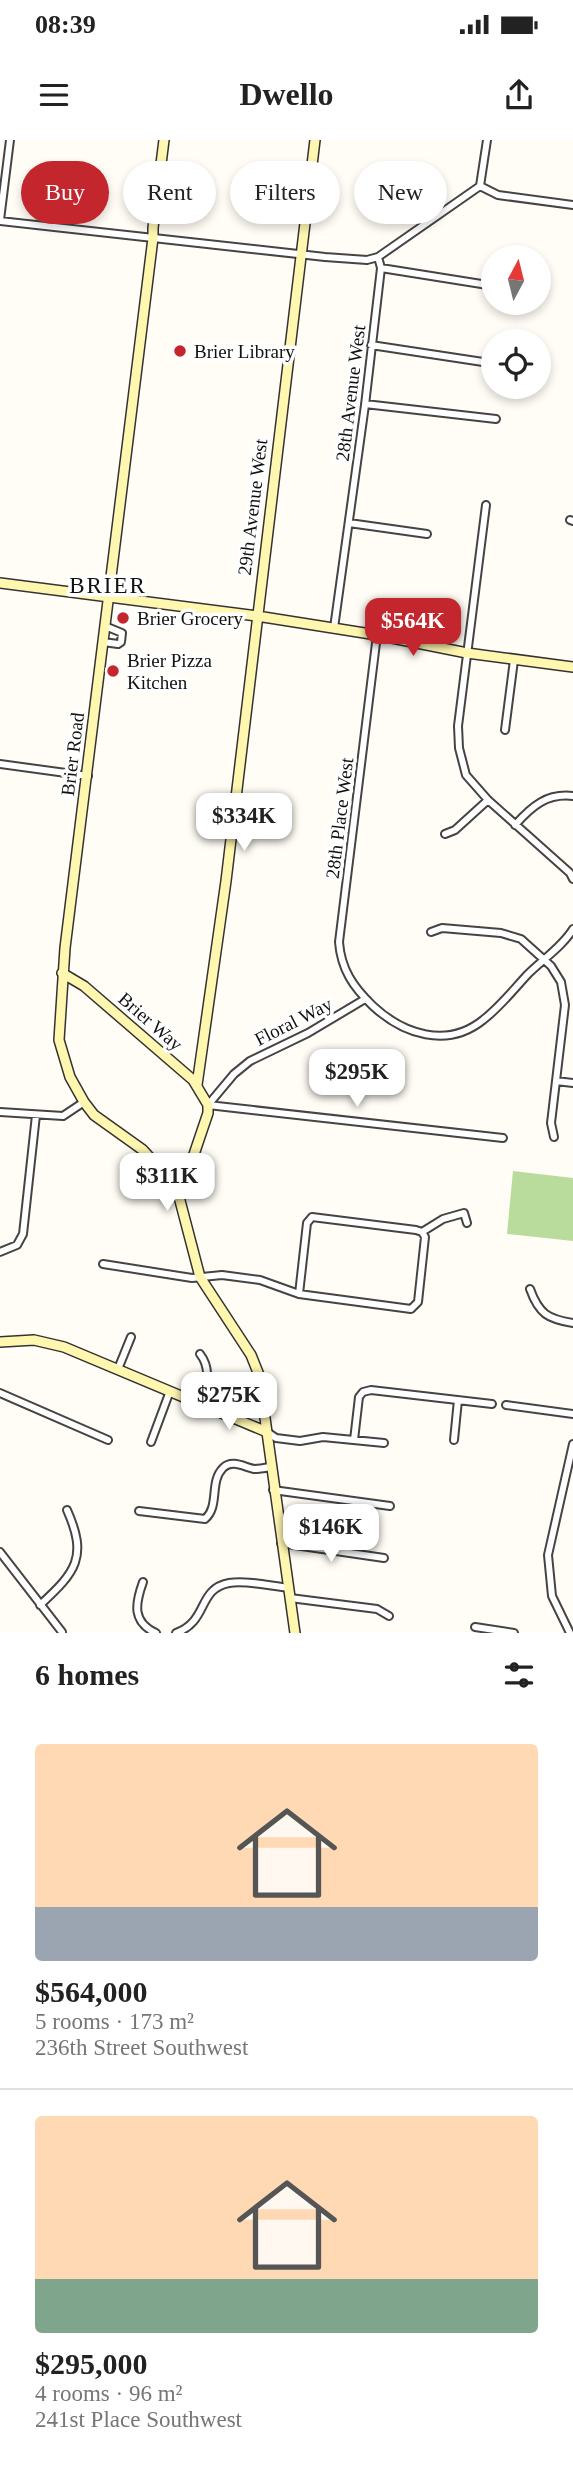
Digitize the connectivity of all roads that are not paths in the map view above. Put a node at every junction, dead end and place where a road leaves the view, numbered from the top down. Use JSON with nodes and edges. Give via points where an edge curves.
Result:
{"nodes":[{"id":1,"x":10,"y":140,"type":"edge"},
{"id":2,"x":164,"y":140,"type":"edge"},
{"id":3,"x":315,"y":140,"type":"edge"},
{"id":4,"x":487,"y":140,"type":"edge"},
{"id":5,"x":480,"y":186,"type":"junction"},
{"id":6,"x":573,"y":205,"type":"edge"},
{"id":7,"x":0,"y":220,"type":"edge"},
{"id":8,"x":153,"y":239,"type":"junction"},
{"id":9,"x":300,"y":253,"type":"junction"},
{"id":10,"x":378,"y":257,"type":"junction"},
{"id":11,"x":381,"y":268,"type":"junction"},
{"id":12,"x":481,"y":284,"type":"edge"},
{"id":13,"x":372,"y":345,"type":"junction"},
{"id":14,"x":481,"y":362,"type":"edge"},
{"id":15,"x":365,"y":404,"type":"junction"},
{"id":16,"x":496,"y":419,"type":"dead end"},
{"id":17,"x":486,"y":505,"type":"dead end"},
{"id":18,"x":349,"y":523,"type":"junction"},
{"id":19,"x":427,"y":534,"type":"dead end"},
{"id":20,"x":0,"y":583,"type":"edge"},
{"id":21,"x":108,"y":598,"type":"junction"},
{"id":22,"x":257,"y":616,"type":"junction"},
{"id":23,"x":110,"y":628,"type":"junction"},
{"id":24,"x":334,"y":628,"type":"junction"},
{"id":25,"x":377,"y":635,"type":"junction"},
{"id":26,"x":108,"y":642,"type":"junction"},
{"id":27,"x":467,"y":653,"type":"junction"},
{"id":28,"x":514,"y":660,"type":"junction"},
{"id":29,"x":573,"y":667,"type":"edge"},
{"id":30,"x":505,"y":730,"type":"dead end"},
{"id":31,"x":0,"y":764,"type":"edge"},
{"id":32,"x":88,"y":776,"type":"junction"},
{"id":33,"x":573,"y":796,"type":"edge"},
{"id":34,"x":488,"y":800,"type":"junction"},
{"id":35,"x":515,"y":825,"type":"junction"},
{"id":36,"x":445,"y":834,"type":"dead end"},
{"id":37,"x":573,"y":878,"type":"edge"},
{"id":38,"x":573,"y":929,"type":"edge"},
{"id":39,"x":431,"y":932,"type":"dead end"},
{"id":40,"x":544,"y":959,"type":"junction"},
{"id":41,"x":62,"y":973,"type":"junction"},
{"id":42,"x":365,"y":999,"type":"junction"},
{"id":43,"x":569,"y":1005,"type":"edge"},
{"id":44,"x":556,"y":1081,"type":"junction"},
{"id":45,"x":573,"y":1083,"type":"edge"},
{"id":46,"x":197,"y":1085,"type":"junction"},
{"id":47,"x":84,"y":1102,"type":"junction"},
{"id":48,"x":208,"y":1105,"type":"junction"},
{"id":49,"x":0,"y":1112,"type":"edge"},
{"id":50,"x":36,"y":1115,"type":"junction"},
{"id":51,"x":554,"y":1137,"type":"dead end"},
{"id":52,"x":503,"y":1138,"type":"dead end"},
{"id":53,"x":178,"y":1193,"type":"junction"},
{"id":54,"x":467,"y":1223,"type":"dead end"},
{"id":55,"x":422,"y":1232,"type":"junction"},
{"id":56,"x":4,"y":1251,"type":"edge"},
{"id":57,"x":103,"y":1264,"type":"dead end"},
{"id":58,"x":201,"y":1277,"type":"junction"},
{"id":59,"x":530,"y":1289,"type":"dead end"},
{"id":60,"x":299,"y":1294,"type":"junction"},
{"id":61,"x":573,"y":1323,"type":"edge"},
{"id":62,"x":131,"y":1337,"type":"dead end"},
{"id":63,"x":0,"y":1342,"type":"edge"},
{"id":64,"x":200,"y":1353,"type":"dead end"},
{"id":65,"x":118,"y":1369,"type":"junction"},
{"id":66,"x":170,"y":1391,"type":"junction"},
{"id":67,"x":0,"y":1393,"type":"edge"},
{"id":68,"x":458,"y":1400,"type":"junction"},
{"id":69,"x":492,"y":1404,"type":"dead end"},
{"id":70,"x":203,"y":1405,"type":"junction"},
{"id":71,"x":506,"y":1405,"type":"dead end"},
{"id":72,"x":573,"y":1414,"type":"edge"},
{"id":73,"x":267,"y":1432,"type":"junction"},
{"id":74,"x":108,"y":1440,"type":"dead end"},
{"id":75,"x":354,"y":1440,"type":"junction"},
{"id":76,"x":454,"y":1440,"type":"dead end"},
{"id":77,"x":151,"y":1442,"type":"dead end"},
{"id":78,"x":384,"y":1443,"type":"dead end"},
{"id":79,"x":573,"y":1448,"type":"edge"},
{"id":80,"x":270,"y":1467,"type":"junction"},
{"id":81,"x":273,"y":1490,"type":"junction"},
{"id":82,"x":390,"y":1506,"type":"dead end"},
{"id":83,"x":67,"y":1510,"type":"dead end"},
{"id":84,"x":139,"y":1511,"type":"dead end"},
{"id":85,"x":281,"y":1543,"type":"junction"},
{"id":86,"x":0,"y":1552,"type":"edge"},
{"id":87,"x":384,"y":1558,"type":"dead end"},
{"id":88,"x":143,"y":1582,"type":"dead end"},
{"id":89,"x":289,"y":1593,"type":"junction"},
{"id":90,"x":40,"y":1605,"type":"junction"},
{"id":91,"x":388,"y":1616,"type":"dead end"},
{"id":92,"x":475,"y":1627,"type":"dead end"},
{"id":93,"x":62,"y":1632,"type":"edge"},
{"id":94,"x":156,"y":1633,"type":"edge"},
{"id":95,"x":176,"y":1633,"type":"edge"},
{"id":96,"x":295,"y":1633,"type":"edge"},
{"id":97,"x":514,"y":1633,"type":"edge"},
{"id":98,"x":570,"y":1633,"type":"edge"}],
"edges":[{"from":1,"to":7,"type":"street"},
{"from":2,"to":8,"type":"street","name":"Brier Road"},
{"from":3,"to":9,"type":"street","name":"29th Avenue West"},
{"from":4,"to":5,"type":"street"},
{"from":5,"to":6,"type":"street","via":[[498,195]]},
{"from":5,"to":10,"type":"street"},
{"from":7,"to":8,"type":"street"},
{"from":8,"to":9,"type":"street"},
{"from":8,"to":21,"type":"street","name":"Brier Road"},
{"from":9,"to":10,"type":"street","via":[[367,260]]},
{"from":9,"to":22,"type":"street","name":"29th Avenue West"},
{"from":10,"to":11,"type":"street"},
{"from":11,"to":12,"type":"street"},
{"from":11,"to":13,"type":"street","name":"28th Avenue West"},
{"from":13,"to":14,"type":"street"},
{"from":13,"to":15,"type":"street","name":"28th Avenue West"},
{"from":15,"to":16,"type":"street"},
{"from":15,"to":18,"type":"street","name":"28th Avenue West"},
{"from":17,"to":27,"type":"street"},
{"from":18,"to":19,"type":"street"},
{"from":18,"to":24,"type":"street","name":"28th Avenue West"},
{"from":20,"to":21,"type":"street"},
{"from":21,"to":22,"type":"street"},
{"from":21,"to":23,"type":"street","name":"Brier Road"},
{"from":22,"to":24,"type":"street"},
{"from":22,"to":46,"type":"street","name":"29th Avenue West"},
{"from":23,"to":26,"type":"street","name":"Brier Road"},
{"from":23,"to":26,"type":"street","via":[[122,633],[121,642]]},
{"from":24,"to":25,"type":"street"},
{"from":25,"to":27,"type":"street"},
{"from":25,"to":42,"type":"street","name":"28th Place West","via":[[339,942],[344,969]]},
{"from":26,"to":32,"type":"street","name":"Brier Road"},
{"from":27,"to":28,"type":"street"},
{"from":27,"to":34,"type":"street","via":[[457,726],[459,748],[466,775]]},
{"from":28,"to":29,"type":"street"},
{"from":28,"to":30,"type":"street"},
{"from":31,"to":32,"type":"street"},
{"from":32,"to":41,"type":"street","name":"Brier Road"},
{"from":33,"to":35,"type":"street","via":[[546,798]]},
{"from":34,"to":35,"type":"street"},
{"from":34,"to":36,"type":"street"},
{"from":35,"to":37,"type":"street"},
{"from":38,"to":40,"type":"street","name":"28th Place West"},
{"from":39,"to":40,"type":"street","via":[[442,928],[501,933],[521,939]]},
{"from":40,"to":42,"type":"street","name":"28th Place West","via":[[482,1021],[460,1033],[438,1036],[403,1028]]},
{"from":40,"to":43,"type":"street","via":[[561,982]]},
{"from":41,"to":46,"type":"street","name":"Brier Way","via":[[84,986]]},
{"from":41,"to":47,"type":"street","name":"Brier Road","via":[[59,1040],[70,1077]]},
{"from":42,"to":48,"type":"street","name":"Floral Way","via":[[250,1060]]},
{"from":43,"to":44,"type":"street"},
{"from":44,"to":45,"type":"street"},
{"from":44,"to":51,"type":"street"},
{"from":46,"to":48,"type":"street","name":"Brier Way"},
{"from":47,"to":50,"type":"street","via":[[63,1116]]},
{"from":47,"to":53,"type":"street","name":"Brier Road","via":[[102,1122],[142,1150]]},
{"from":48,"to":52,"type":"street"},
{"from":48,"to":53,"type":"street"},
{"from":49,"to":50,"type":"street"},
{"from":50,"to":56,"type":"street","via":[[23,1234],[17,1245]]},
{"from":53,"to":58,"type":"street","name":"Brier Road"},
{"from":54,"to":55,"type":"street","via":[[464,1213]]},
{"from":55,"to":60,"type":"street","via":[[312,1217],[307,1223]]},
{"from":55,"to":60,"type":"street","via":[[418,1302],[411,1309]]},
{"from":57,"to":58,"type":"street"},
{"from":58,"to":60,"type":"street","via":[[260,1280]]},
{"from":58,"to":73,"type":"street","name":"Brier Road","via":[[256,1366]]},
{"from":59,"to":61,"type":"street","via":[[543,1312]]},
{"from":62,"to":65,"type":"street"},
{"from":63,"to":65,"type":"street","via":[[34,1340]]},
{"from":64,"to":70,"type":"street","via":[[208,1371]]},
{"from":65,"to":66,"type":"street"},
{"from":66,"to":70,"type":"street"},
{"from":66,"to":77,"type":"street"},
{"from":67,"to":74,"type":"street"},
{"from":68,"to":69,"type":"street"},
{"from":68,"to":75,"type":"street","via":[[363,1392]]},
{"from":68,"to":76,"type":"street"},
{"from":70,"to":73,"type":"street"},
{"from":71,"to":72,"type":"street"},
{"from":73,"to":75,"type":"street","via":[[300,1441],[323,1437]]},
{"from":73,"to":80,"type":"street","name":"Brier Road"},
{"from":75,"to":78,"type":"street"},
{"from":79,"to":98,"type":"street","via":[[548,1555],[552,1596]]},
{"from":80,"to":81,"type":"street","name":"Brier Road"},
{"from":80,"to":84,"type":"street","via":[[231,1464],[220,1471],[214,1505],[205,1519]]},
{"from":81,"to":82,"type":"street"},
{"from":81,"to":85,"type":"street","name":"Brier Road"},
{"from":83,"to":90,"type":"street","via":[[76,1530],[77,1557],[66,1581]]},
{"from":85,"to":87,"type":"street"},
{"from":85,"to":89,"type":"street","name":"Brier Road"},
{"from":86,"to":90,"type":"street"},
{"from":88,"to":94,"type":"street","via":[[137,1611]]},
{"from":89,"to":91,"type":"street","via":[[377,1609]]},
{"from":89,"to":95,"type":"street","via":[[237,1582],[216,1587],[195,1622]]},
{"from":89,"to":96,"type":"street","name":"Brier Road"},
{"from":90,"to":93,"type":"street"},
{"from":92,"to":97,"type":"street"}]}
